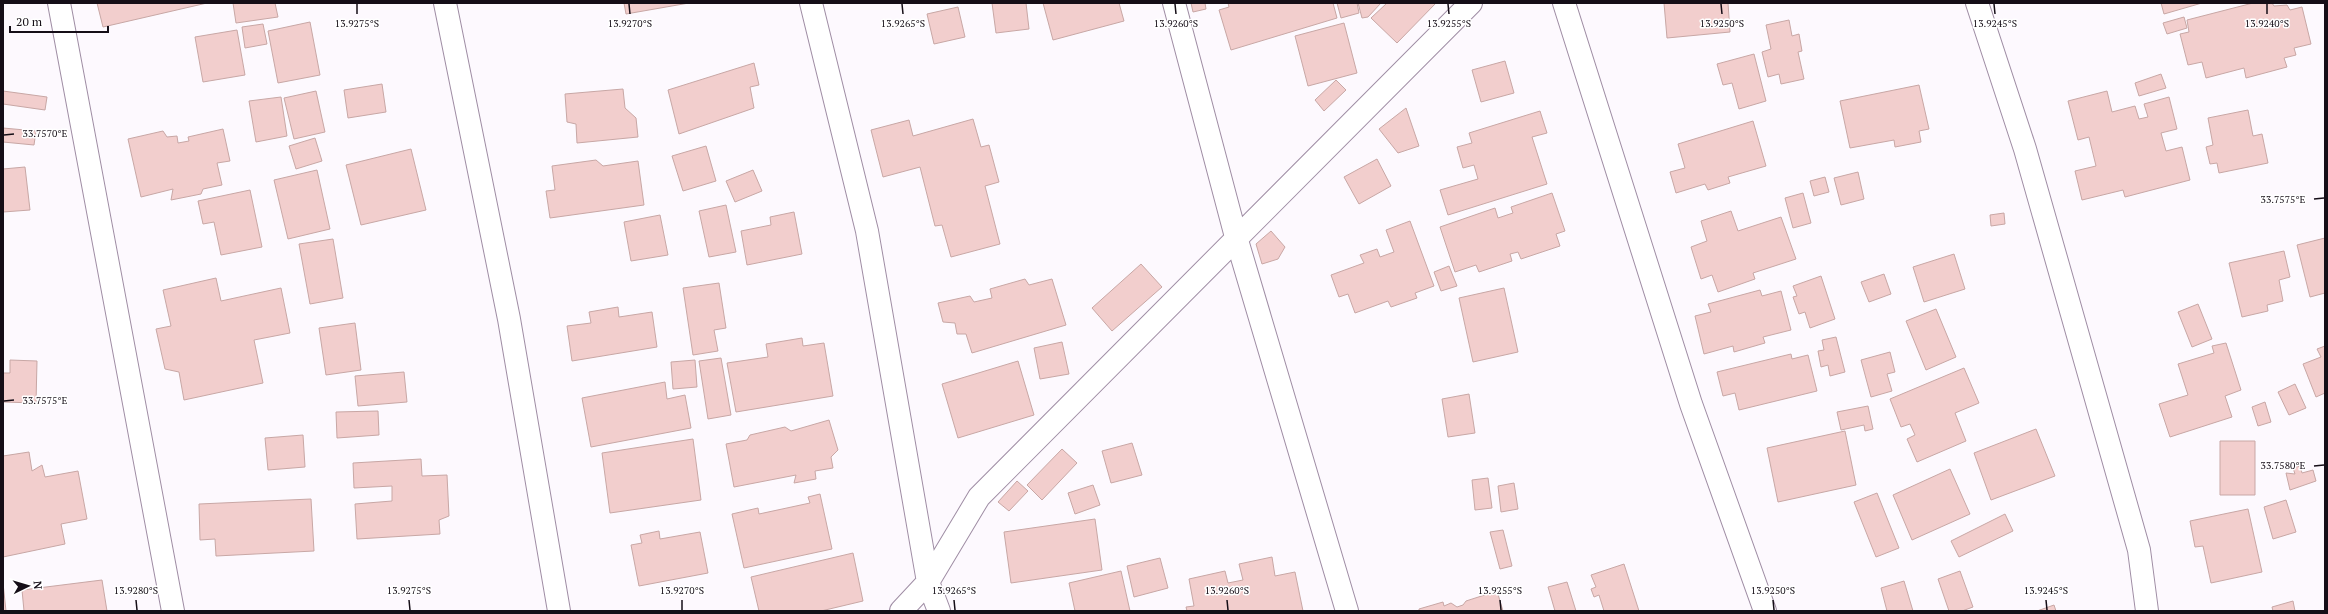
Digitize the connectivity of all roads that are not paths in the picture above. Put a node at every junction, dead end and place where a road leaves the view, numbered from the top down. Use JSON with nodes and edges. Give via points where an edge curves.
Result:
{"nodes":[{"id":1,"x":59,"y":3,"type":"edge"},
{"id":2,"x":445,"y":3,"type":"edge"},
{"id":3,"x":811,"y":3,"type":"edge"},
{"id":4,"x":1174,"y":3,"type":"edge"},
{"id":5,"x":1471,"y":3,"type":"edge"},
{"id":6,"x":1564,"y":3,"type":"edge"},
{"id":7,"x":1977,"y":3,"type":"edge"},
{"id":8,"x":1236,"y":237,"type":"junction"},
{"id":9,"x":928,"y":582,"type":"junction"},
{"id":10,"x":173,"y":611,"type":"edge"},
{"id":11,"x":559,"y":611,"type":"edge"},
{"id":12,"x":901,"y":611,"type":"edge"},
{"id":13,"x":939,"y":611,"type":"edge"},
{"id":14,"x":1347,"y":611,"type":"edge"},
{"id":15,"x":1766,"y":611,"type":"edge"},
{"id":16,"x":2147,"y":611,"type":"edge"}],
"edges":[{"from":1,"to":10,"type":"street"},
{"from":2,"to":11,"type":"street","via":[[508,319]]},
{"from":3,"to":9,"type":"street","via":[[867,231]]},
{"from":4,"to":8,"type":"street"},
{"from":5,"to":8,"type":"street"},
{"from":6,"to":15,"type":"street","via":[[1691,404]]},
{"from":7,"to":16,"type":"street","via":[[2025,149],[2139,550]]},
{"from":8,"to":9,"type":"street","via":[[979,497]]},
{"from":8,"to":14,"type":"street"},
{"from":9,"to":12,"type":"street"},
{"from":9,"to":13,"type":"street"}]}
